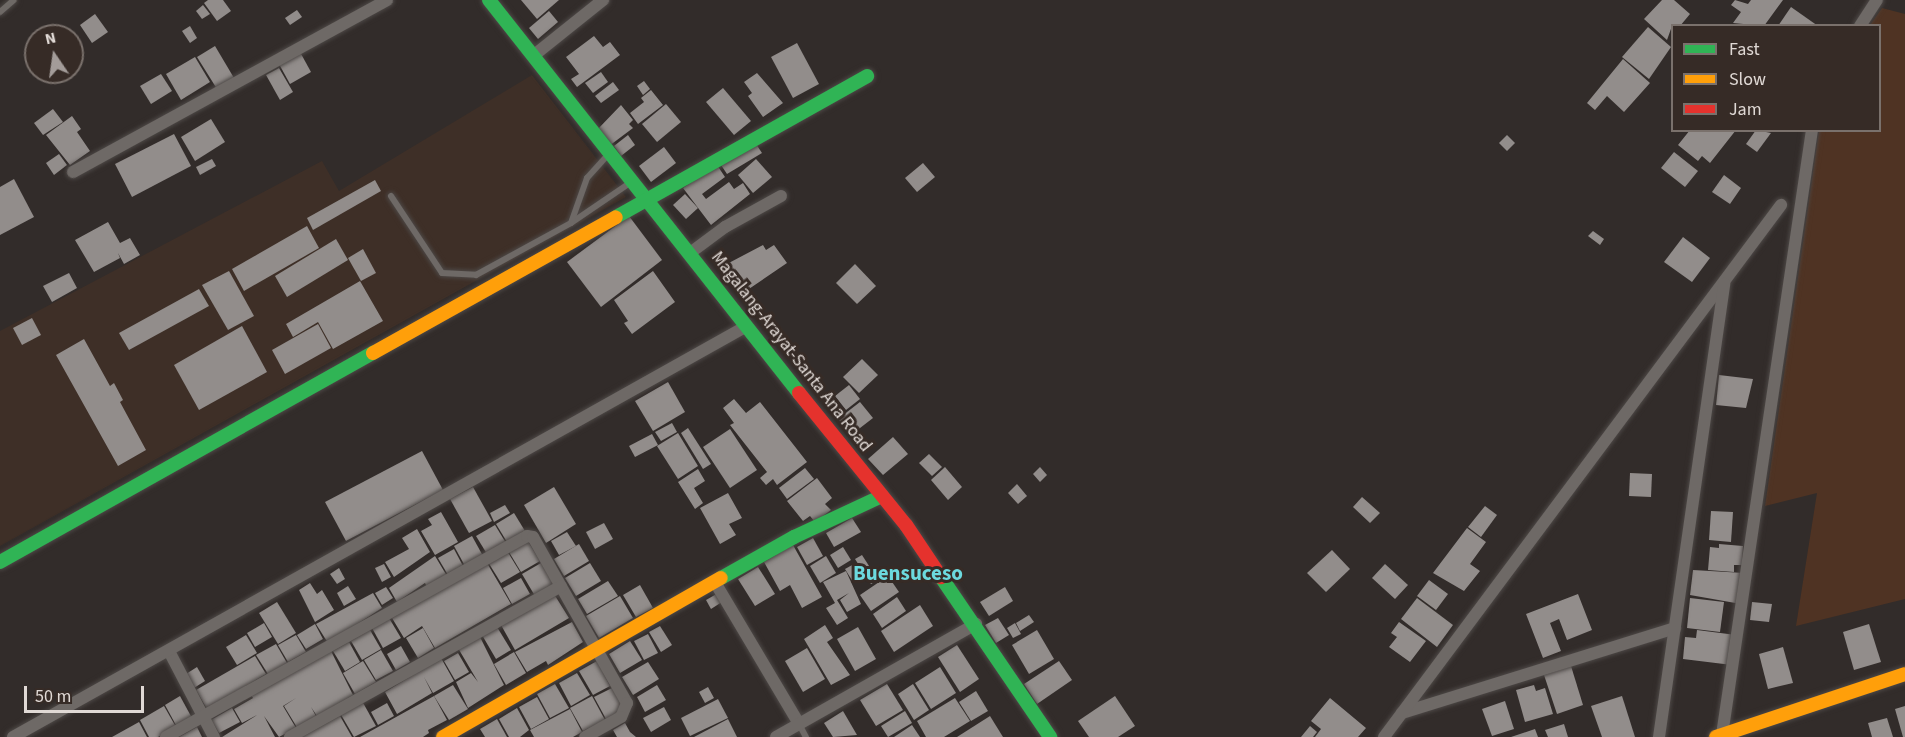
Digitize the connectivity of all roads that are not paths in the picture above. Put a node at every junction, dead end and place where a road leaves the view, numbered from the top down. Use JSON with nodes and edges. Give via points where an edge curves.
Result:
{"nodes":[{"id":1,"x":14,"y":0,"type":"edge"},
{"id":2,"x":387,"y":0,"type":"edge"},
{"id":3,"x":489,"y":0,"type":"edge"},
{"id":4,"x":603,"y":0,"type":"edge"},
{"id":5,"x":1877,"y":0,"type":"edge"},
{"id":6,"x":0,"y":12,"type":"edge"},
{"id":7,"x":1861,"y":24,"type":"edge"},
{"id":8,"x":533,"y":56,"type":"junction"},
{"id":9,"x":867,"y":76,"type":"dead end"},
{"id":10,"x":1812,"y":132,"type":"edge"},
{"id":11,"x":608,"y":154,"type":"junction"},
{"id":12,"x":73,"y":172,"type":"dead end"},
{"id":13,"x":630,"y":183,"type":"junction"},
{"id":14,"x":391,"y":196,"type":"dead end"},
{"id":15,"x":781,"y":196,"type":"dead end"},
{"id":16,"x":644,"y":199,"type":"junction"},
{"id":17,"x":1781,"y":205,"type":"dead end"},
{"id":18,"x":571,"y":223,"type":"junction"},
{"id":19,"x":690,"y":253,"type":"junction"},
{"id":20,"x":1724,"y":282,"type":"junction"},
{"id":21,"x":747,"y":326,"type":"junction"},
{"id":22,"x":882,"y":496,"type":"junction"},
{"id":23,"x":0,"y":562,"type":"edge"},
{"id":24,"x":716,"y":584,"type":"junction"},
{"id":25,"x":561,"y":586,"type":"junction"},
{"id":26,"x":976,"y":624,"type":"junction"},
{"id":27,"x":1674,"y":628,"type":"junction"},
{"id":28,"x":598,"y":652,"type":"junction"},
{"id":29,"x":170,"y":653,"type":"junction"},
{"id":30,"x":1905,"y":674,"type":"edge"},
{"id":31,"x":1402,"y":714,"type":"junction"},
{"id":32,"x":203,"y":717,"type":"junction"},
{"id":33,"x":799,"y":724,"type":"junction"},
{"id":34,"x":1719,"y":736,"type":"edge"},
{"id":35,"x":13,"y":737,"type":"edge"},
{"id":36,"x":166,"y":737,"type":"edge"},
{"id":37,"x":214,"y":737,"type":"edge"},
{"id":38,"x":290,"y":737,"type":"edge"},
{"id":39,"x":444,"y":737,"type":"edge"},
{"id":40,"x":585,"y":737,"type":"edge"},
{"id":41,"x":776,"y":737,"type":"edge"},
{"id":42,"x":806,"y":737,"type":"edge"},
{"id":43,"x":1050,"y":737,"type":"edge"},
{"id":44,"x":1384,"y":737,"type":"edge"},
{"id":45,"x":1659,"y":737,"type":"edge"}],
"edges":[{"from":1,"to":6,"type":"lane"},
{"from":2,"to":12,"type":"street"},
{"from":3,"to":8,"type":"street","name":"Magalang-Arayat-Santa Ana Road"},
{"from":4,"to":8,"type":"street"},
{"from":5,"to":7,"type":"street"},
{"from":8,"to":11,"type":"street","name":"Magalang-Arayat-Santa Ana Road"},
{"from":9,"to":16,"type":"street"},
{"from":10,"to":34,"type":"street"},
{"from":11,"to":13,"type":"street","name":"Magalang-Arayat-Santa Ana Road"},
{"from":11,"to":18,"type":"lane","via":[[587,178]]},
{"from":13,"to":16,"type":"street","name":"Magalang-Arayat-Santa Ana Road"},
{"from":13,"to":18,"type":"lane"},
{"from":14,"to":18,"type":"lane","via":[[442,273],[484,273]]},
{"from":15,"to":19,"type":"street","via":[[725,226]]},
{"from":16,"to":19,"type":"street","name":"Magalang-Arayat-Santa Ana Road"},
{"from":16,"to":23,"type":"street"},
{"from":17,"to":20,"type":"street"},
{"from":19,"to":21,"type":"street","name":"Magalang-Arayat-Santa Ana Road"},
{"from":20,"to":27,"type":"street"},
{"from":20,"to":31,"type":"street"},
{"from":21,"to":22,"type":"street","name":"Magalang-Arayat-Santa Ana Road"},
{"from":21,"to":29,"type":"street"},
{"from":22,"to":24,"type":"street","via":[[794,537]]},
{"from":22,"to":26,"type":"street","name":"Magalang-Arayat-Santa Ana Road"},
{"from":24,"to":28,"type":"street"},
{"from":24,"to":33,"type":"street"},
{"from":25,"to":28,"type":"street"},
{"from":25,"to":32,"type":"street","via":[[533,537],[518,539]]},
{"from":25,"to":38,"type":"street"},
{"from":26,"to":33,"type":"street"},
{"from":26,"to":43,"type":"street","name":"Magalang-Arayat-Santa Ana Road"},
{"from":27,"to":31,"type":"street"},
{"from":27,"to":45,"type":"street"},
{"from":28,"to":39,"type":"street"},
{"from":28,"to":40,"type":"street","via":[[627,704],[627,711]]},
{"from":29,"to":32,"type":"street"},
{"from":29,"to":35,"type":"street"},
{"from":30,"to":34,"type":"street"},
{"from":31,"to":44,"type":"street"},
{"from":32,"to":36,"type":"street"},
{"from":32,"to":37,"type":"street"},
{"from":33,"to":41,"type":"street"},
{"from":33,"to":42,"type":"lane"}]}
